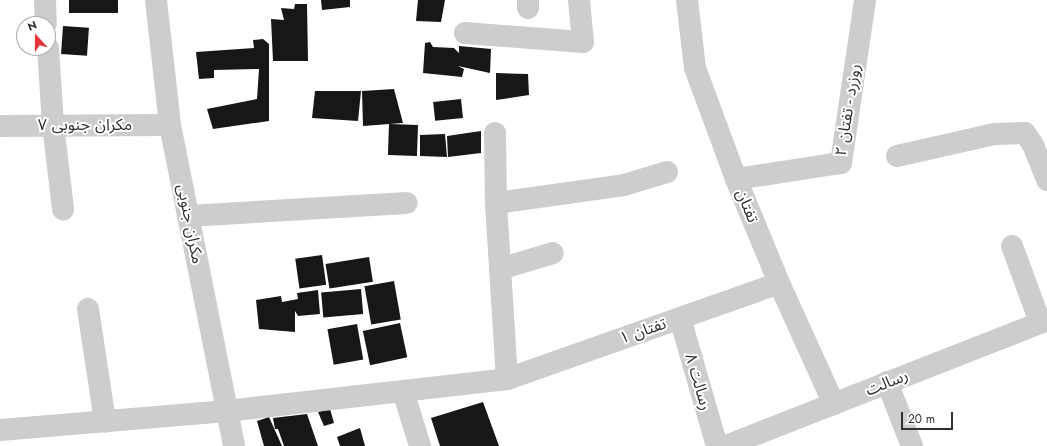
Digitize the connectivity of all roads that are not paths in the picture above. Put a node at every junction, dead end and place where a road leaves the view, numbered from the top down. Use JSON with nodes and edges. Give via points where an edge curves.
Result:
{"nodes":[{"id":1,"x":45,"y":0,"type":"edge"},
{"id":2,"x":156,"y":0,"type":"edge"},
{"id":3,"x":579,"y":0,"type":"edge"},
{"id":4,"x":687,"y":0,"type":"edge"},
{"id":5,"x":865,"y":0,"type":"edge"},
{"id":6,"x":46,"y":16,"type":"edge"},
{"id":7,"x":465,"y":33,"type":"dead end"},
{"id":8,"x":49,"y":56,"type":"edge"},
{"id":9,"x":53,"y":125,"type":"junction"},
{"id":10,"x":170,"y":125,"type":"junction"},
{"id":11,"x":0,"y":126,"type":"edge"},
{"id":12,"x":495,"y":134,"type":"dead end"},
{"id":13,"x":897,"y":156,"type":"dead end"},
{"id":14,"x":667,"y":172,"type":"dead end"},
{"id":15,"x":736,"y":179,"type":"junction"},
{"id":16,"x":1047,"y":180,"type":"edge"},
{"id":17,"x":407,"y":203,"type":"dead end"},
{"id":18,"x":496,"y":203,"type":"junction"},
{"id":19,"x":64,"y":209,"type":"dead end"},
{"id":20,"x":188,"y":216,"type":"junction"},
{"id":21,"x":1012,"y":246,"type":"dead end"},
{"id":22,"x":553,"y":253,"type":"dead end"},
{"id":23,"x":500,"y":269,"type":"junction"},
{"id":24,"x":779,"y":283,"type":"junction"},
{"id":25,"x":88,"y":309,"type":"dead end"},
{"id":26,"x":680,"y":318,"type":"junction"},
{"id":27,"x":1044,"y":321,"type":"edge"},
{"id":28,"x":507,"y":379,"type":"junction"},
{"id":29,"x":888,"y":382,"type":"junction"},
{"id":30,"x":403,"y":391,"type":"junction"},
{"id":31,"x":834,"y":404,"type":"junction"},
{"id":32,"x":227,"y":411,"type":"junction"},
{"id":33,"x":105,"y":422,"type":"junction"},
{"id":34,"x":0,"y":430,"type":"edge"},
{"id":35,"x":34,"y":437,"type":"edge"},
{"id":36,"x":234,"y":446,"type":"edge"},
{"id":37,"x":420,"y":446,"type":"edge"},
{"id":38,"x":717,"y":446,"type":"edge"},
{"id":39,"x":726,"y":446,"type":"edge"},
{"id":40,"x":912,"y":446,"type":"edge"}],
"edges":[{"from":1,"to":6,"type":"street"},
{"from":2,"to":10,"type":"street","name":"مکران جنوبی"},
{"from":3,"to":7,"type":"street","via":[[583,42]]},
{"from":4,"to":15,"type":"street","name":"تفتان","via":[[695,68]]},
{"from":5,"to":15,"type":"street","name":"روزرد - تفتان ۲","via":[[841,163]]},
{"from":8,"to":9,"type":"street"},
{"from":9,"to":10,"type":"street","name":"مکران جنوبی ۷"},
{"from":9,"to":11,"type":"street","name":"مکران جنوبی ۷"},
{"from":9,"to":19,"type":"street"},
{"from":10,"to":20,"type":"street","name":"مکران جنوبی"},
{"from":12,"to":18,"type":"street"},
{"from":13,"to":16,"type":"street","via":[[995,134],[1025,133],[1034,145]]},
{"from":14,"to":18,"type":"street","via":[[624,185]]},
{"from":15,"to":24,"type":"street","name":"تفتان"},
{"from":17,"to":20,"type":"street"},
{"from":18,"to":23,"type":"street"},
{"from":20,"to":32,"type":"street","name":"مکران جنوبی"},
{"from":21,"to":27,"type":"street"},
{"from":22,"to":23,"type":"street"},
{"from":23,"to":28,"type":"street"},
{"from":24,"to":26,"type":"street","name":"تفتان ۱"},
{"from":24,"to":31,"type":"street","name":"تفتان"},
{"from":25,"to":33,"type":"street"},
{"from":26,"to":28,"type":"street","name":"تفتان ۱"},
{"from":26,"to":38,"type":"street","name":"رسالت ۸"},
{"from":27,"to":29,"type":"street","name":"رسالت"},
{"from":28,"to":30,"type":"street","name":"تفتان ۱"},
{"from":29,"to":31,"type":"street","name":"رسالت"},
{"from":29,"to":40,"type":"street"},
{"from":30,"to":32,"type":"street","name":"تفتان ۱"},
{"from":30,"to":37,"type":"street"},
{"from":31,"to":39,"type":"street","name":"رسالت"},
{"from":32,"to":33,"type":"street","name":"تفتان ۱"},
{"from":32,"to":36,"type":"street","name":"مکران جنوبی"},
{"from":33,"to":35,"type":"street","name":"تفتان ۱"},
{"from":34,"to":35,"type":"street","name":"تفتان ۱"}]}
